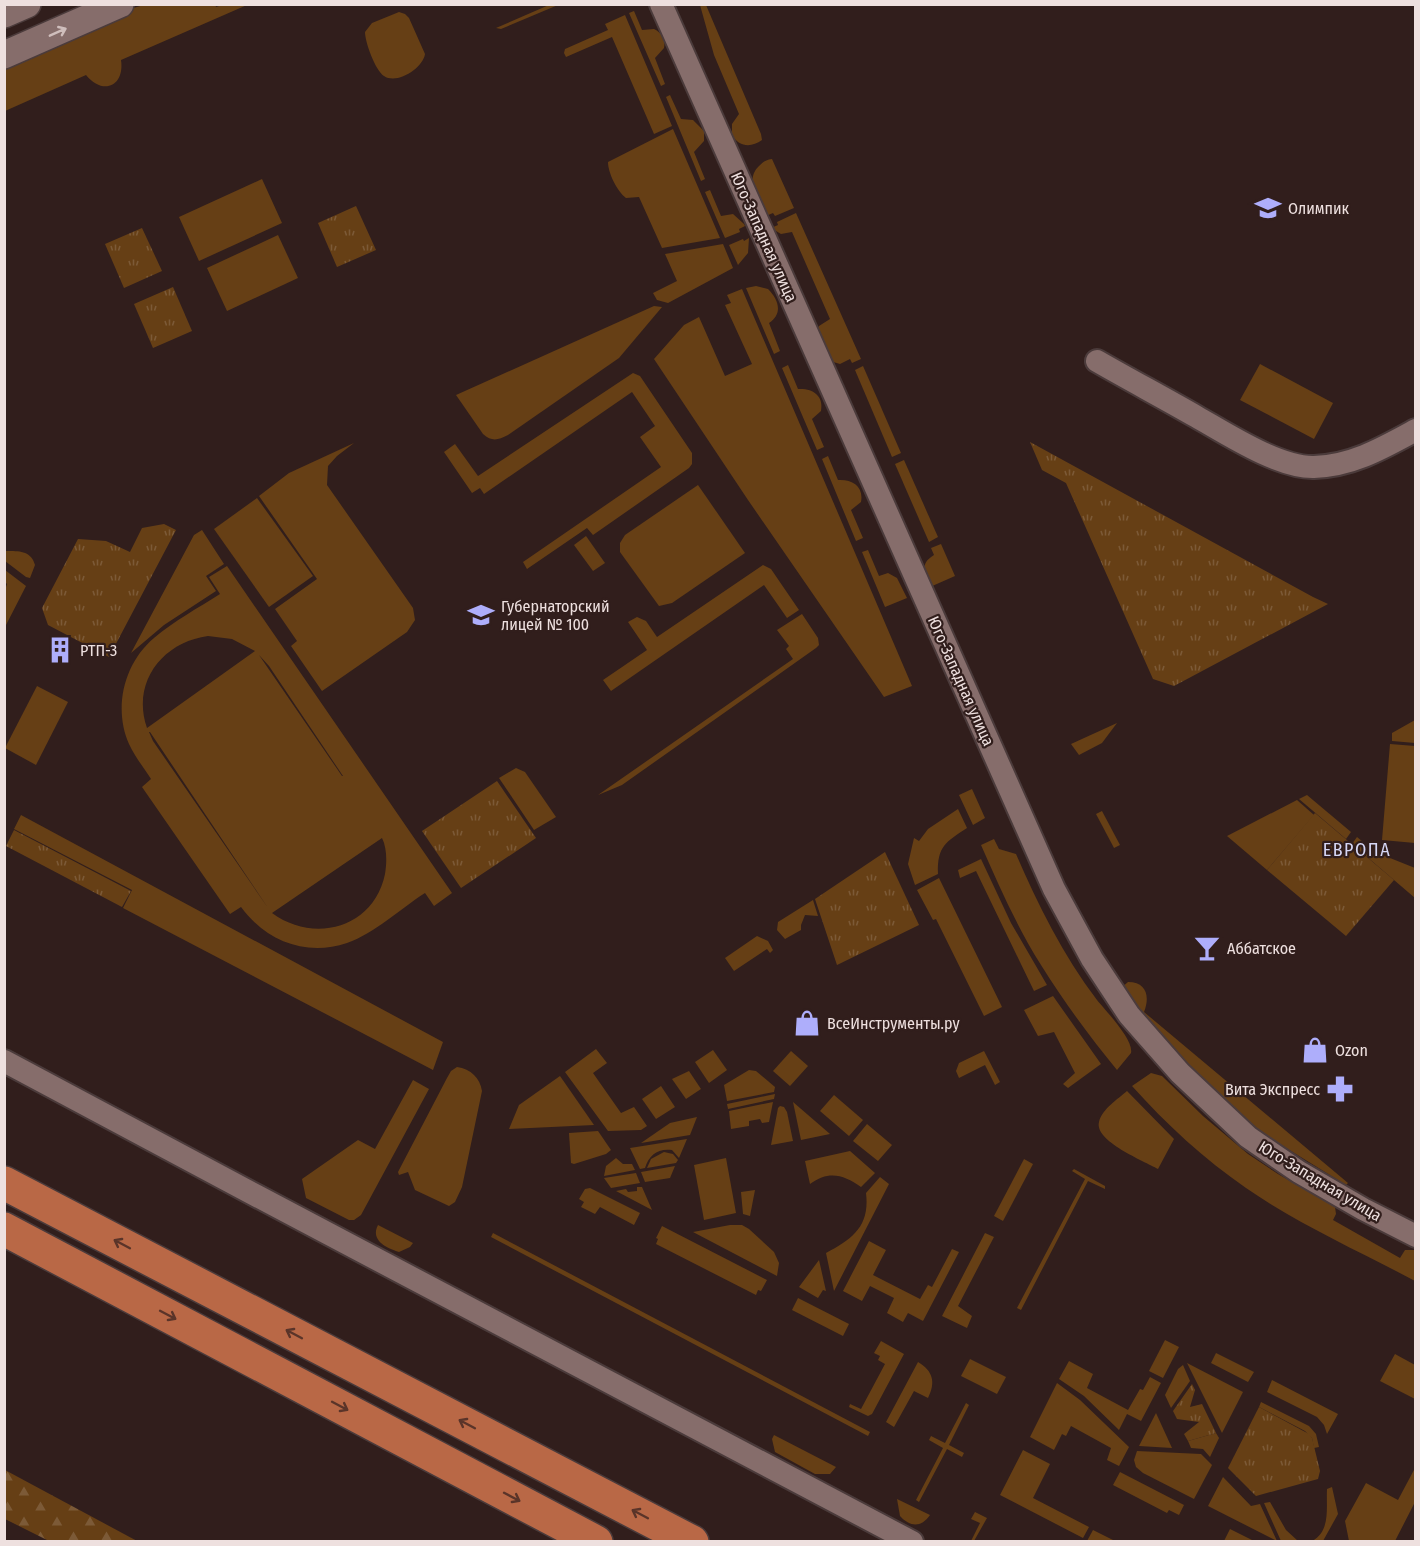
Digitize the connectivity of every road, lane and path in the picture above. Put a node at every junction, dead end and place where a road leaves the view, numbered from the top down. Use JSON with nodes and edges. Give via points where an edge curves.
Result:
{"nodes":[{"id":1,"x":27,"y":4,"type":"edge"},
{"id":2,"x":120,"y":4,"type":"edge"},
{"id":3,"x":661,"y":4,"type":"edge"},
{"id":4,"x":4,"y":14,"type":"edge"},
{"id":5,"x":4,"y":55,"type":"edge"},
{"id":6,"x":1097,"y":361,"type":"dead end"},
{"id":7,"x":1416,"y":430,"type":"edge"},
{"id":8,"x":4,"y":1061,"type":"edge"},
{"id":9,"x":4,"y":1183,"type":"edge"},
{"id":10,"x":4,"y":1228,"type":"edge"},
{"id":11,"x":1416,"y":1236,"type":"edge"},
{"id":12,"x":596,"y":1542,"type":"edge"},
{"id":13,"x":692,"y":1542,"type":"edge"},
{"id":14,"x":912,"y":1542,"type":"edge"}],
"edges":[{"from":1,"to":4,"type":"street"},
{"from":5,"to":2,"type":"street","one_way":true},
{"from":3,"to":11,"type":"street","name":"Юго-Западная улица","via":[[1050,880],[1092,959],[1151,1040],[1248,1137],[1299,1172]]},
{"from":6,"to":7,"type":"street","via":[[1254,449],[1288,463],[1311,467],[1338,465],[1371,455]]},
{"from":8,"to":14,"type":"street"},
{"from":13,"to":9,"type":"highway","one_way":true},
{"from":10,"to":12,"type":"highway","one_way":true}]}
